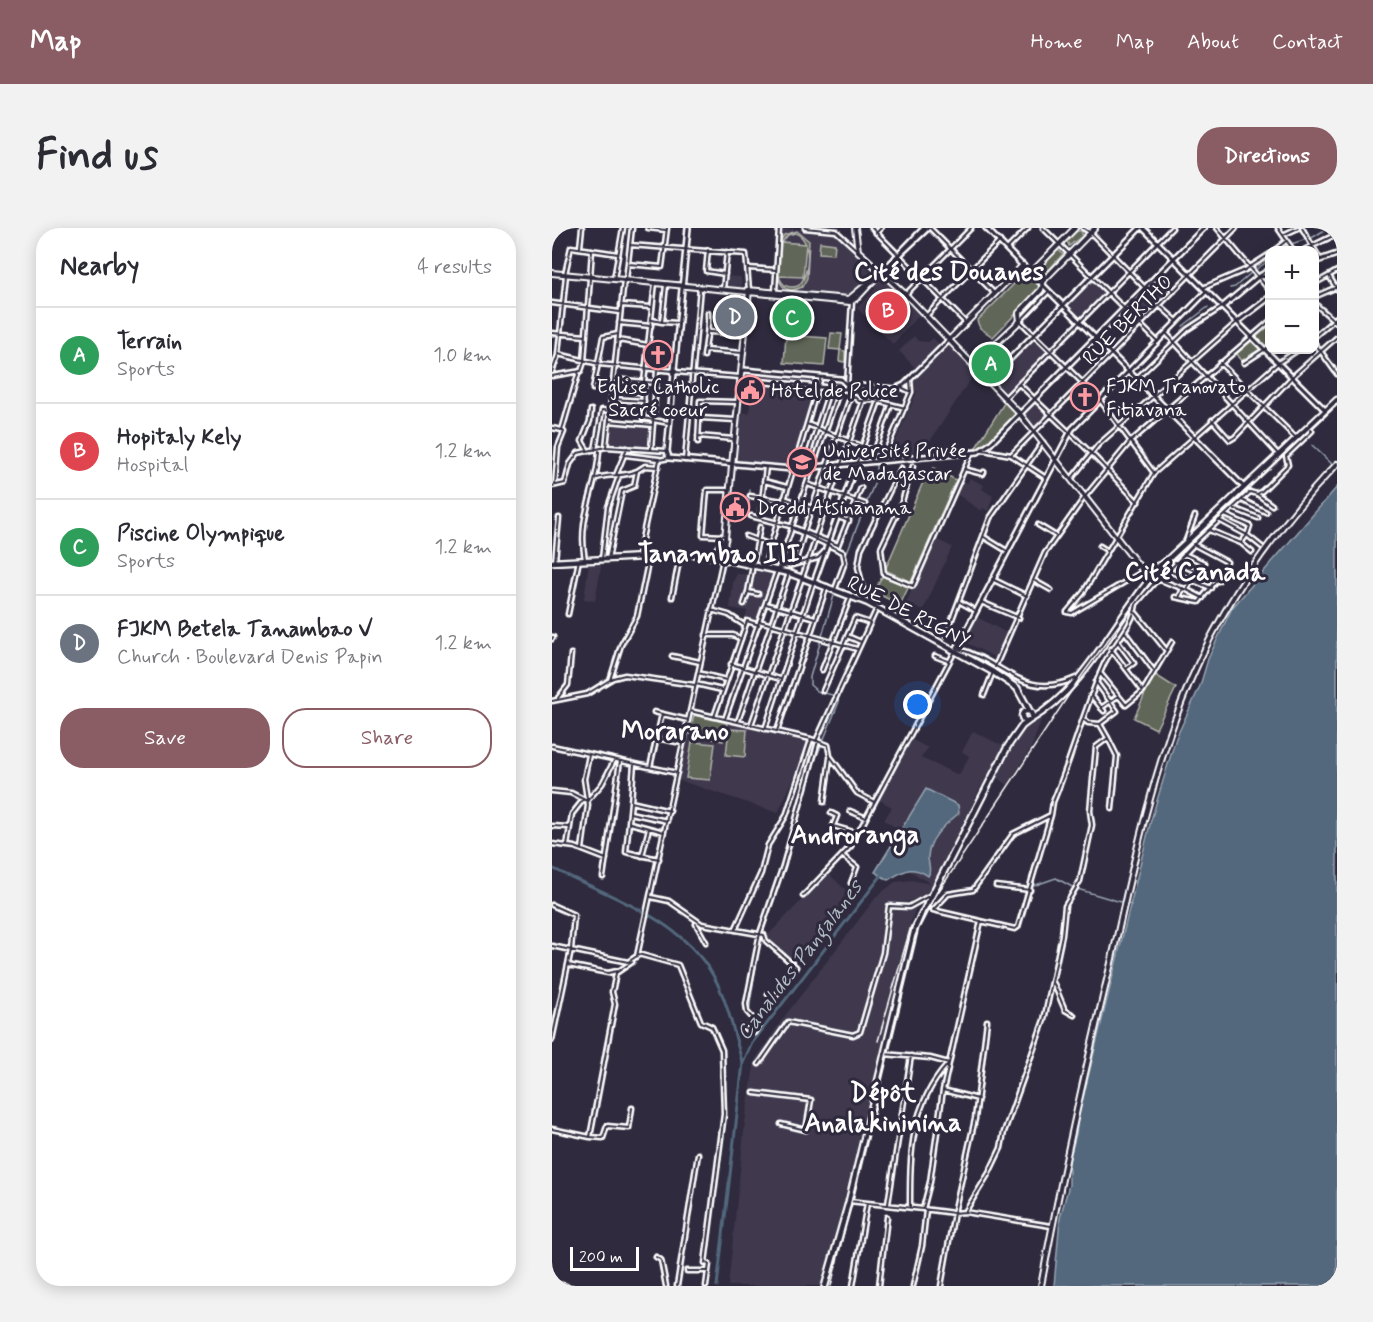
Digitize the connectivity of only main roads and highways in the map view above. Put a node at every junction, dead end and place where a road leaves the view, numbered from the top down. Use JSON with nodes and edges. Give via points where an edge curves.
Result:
{"nodes":[{"id":1,"x":855,"y":228,"type":"edge"},
{"id":2,"x":1075,"y":228,"type":"edge"},
{"id":3,"x":1095,"y":228,"type":"edge"},
{"id":4,"x":1023,"y":266,"type":"road end"},
{"id":5,"x":881,"y":272,"type":"junction"},
{"id":6,"x":1030,"y":272,"type":"road end"},
{"id":7,"x":552,"y":273,"type":"edge"},
{"id":8,"x":747,"y":291,"type":"junction"},
{"id":9,"x":949,"y":340,"type":"junction"},
{"id":10,"x":973,"y":365,"type":"junction"},
{"id":11,"x":1337,"y":399,"type":"edge"},
{"id":12,"x":1337,"y":464,"type":"edge"},
{"id":13,"x":725,"y":538,"type":"junction"},
{"id":14,"x":707,"y":555,"type":"junction"},
{"id":15,"x":723,"y":559,"type":"junction"},
{"id":16,"x":554,"y":562,"type":"edge"},
{"id":17,"x":1149,"y":579,"type":"junction"},
{"id":18,"x":1024,"y":702,"type":"junction"},
{"id":19,"x":1031,"y":712,"type":"junction"},
{"id":20,"x":1045,"y":712,"type":"junction"},
{"id":21,"x":1022,"y":714,"type":"junction"},
{"id":22,"x":1030,"y":720,"type":"junction"},
{"id":23,"x":1018,"y":730,"type":"junction"},
{"id":24,"x":825,"y":1286,"type":"edge"},
{"id":25,"x":1041,"y":1286,"type":"edge"}],
"edges":[{"from":1,"to":5,"type":"main road","via":[[858,251]]},
{"from":2,"to":6,"type":"main road"},
{"from":3,"to":10,"type":"main road","via":[[1019,313],[1020,321]]},
{"from":4,"to":9,"type":"main road"},
{"from":5,"to":8,"type":"main road","via":[[851,300]]},
{"from":5,"to":9,"type":"main road"},
{"from":7,"to":8,"type":"main road"},
{"from":8,"to":13,"type":"main road"},
{"from":9,"to":10,"type":"main road"},
{"from":10,"to":17,"type":"main road","via":[[1035,431]]},
{"from":11,"to":17,"type":"main road"},
{"from":12,"to":25,"type":"main road","via":[[1283,522],[1221,620],[1183,699],[1165,748],[1081,1089]]},
{"from":13,"to":14,"type":"main road","via":[[716,551]]},
{"from":13,"to":15,"type":"main road"},
{"from":14,"to":15,"type":"main road","name":"RUE DE RIGNY"},
{"from":14,"to":16,"type":"main road","name":"RUE DE RIGNY"},
{"from":15,"to":18,"type":"main road","name":"RUE DE RIGNY","via":[[789,573],[851,595],[994,670],[1017,688]]},
{"from":17,"to":20,"type":"main road","via":[[1100,650]]},
{"from":18,"to":19,"type":"main road","name":"RUE DE RIGNY"},
{"from":18,"to":21,"type":"main road"},
{"from":19,"to":20,"type":"main road"},
{"from":19,"to":21,"type":"main road"},
{"from":19,"to":22,"type":"main road"},
{"from":20,"to":22,"type":"main road"},
{"from":21,"to":22,"type":"main road"},
{"from":21,"to":23,"type":"main road"},
{"from":22,"to":23,"type":"main road"},
{"from":23,"to":24,"type":"main road","via":[[915,928]]}]}
